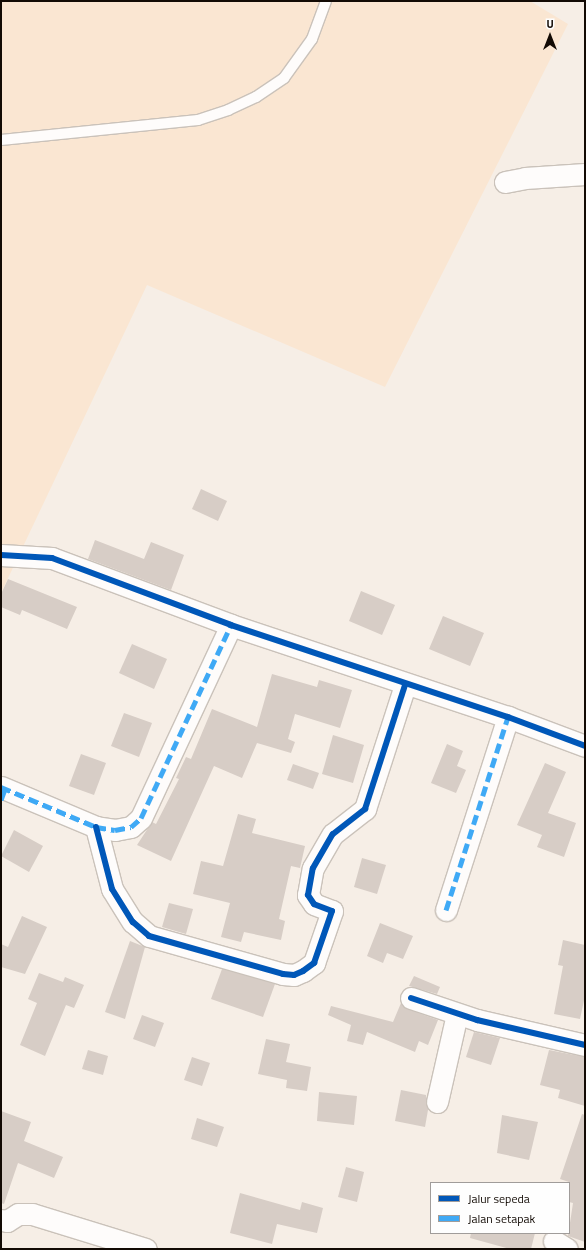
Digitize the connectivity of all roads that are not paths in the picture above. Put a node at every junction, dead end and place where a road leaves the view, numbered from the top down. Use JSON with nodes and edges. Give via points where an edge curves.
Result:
{"nodes":[{"id":1,"x":326,"y":1,"type":"edge"},
{"id":2,"x":1,"y":140,"type":"edge"},
{"id":3,"x":585,"y":174,"type":"edge"},
{"id":4,"x":505,"y":182,"type":"dead end"},
{"id":5,"x":1,"y":555,"type":"edge"},
{"id":6,"x":231,"y":625,"type":"junction"},
{"id":7,"x":405,"y":685,"type":"junction"},
{"id":8,"x":508,"y":717,"type":"junction"},
{"id":9,"x":585,"y":746,"type":"edge"},
{"id":10,"x":2,"y":792,"type":"edge"},
{"id":11,"x":96,"y":827,"type":"junction"},
{"id":12,"x":446,"y":910,"type":"dead end"},
{"id":13,"x":411,"y":998,"type":"dead end"},
{"id":14,"x":457,"y":1014,"type":"junction"},
{"id":15,"x":585,"y":1045,"type":"edge"},
{"id":16,"x":437,"y":1102,"type":"dead end"},
{"id":17,"x":1,"y":1220,"type":"edge"},
{"id":18,"x":146,"y":1249,"type":"edge"}],
"edges":[{"from":1,"to":2,"type":"lane","via":[[312,39],[284,78],[256,97],[228,110],[198,120]]},
{"from":3,"to":4,"type":"street"},
{"from":5,"to":6,"type":"street","via":[[52,558]]},
{"from":6,"to":7,"type":"street"},
{"from":6,"to":11,"type":"street","via":[[141,818],[131,827],[115,830]]},
{"from":7,"to":8,"type":"street"},
{"from":7,"to":11,"type":"street","via":[[365,809],[333,834],[313,868],[308,895],[314,904],[332,911],[314,963],[303,971],[294,975],[283,974],[149,936],[133,922],[112,889]]},
{"from":8,"to":9,"type":"street"},
{"from":8,"to":12,"type":"street"},
{"from":10,"to":11,"type":"street"},
{"from":13,"to":14,"type":"street"},
{"from":14,"to":15,"type":"street","via":[[538,1036]]},
{"from":14,"to":16,"type":"street"},
{"from":17,"to":18,"type":"street","via":[[7,1221],[24,1212]]}]}
